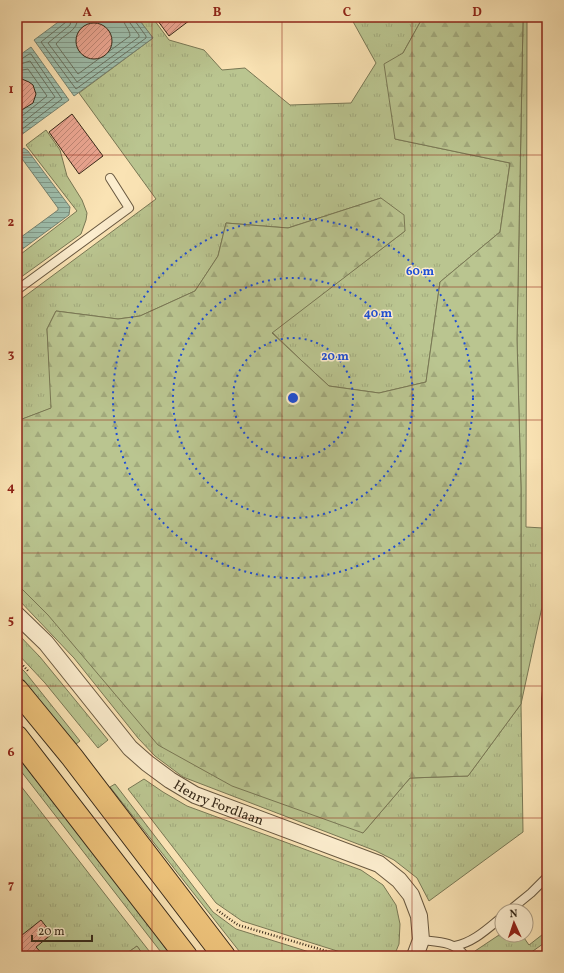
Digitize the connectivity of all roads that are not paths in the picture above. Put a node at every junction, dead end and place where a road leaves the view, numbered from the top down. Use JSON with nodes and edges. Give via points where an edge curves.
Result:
{"nodes":[{"id":1,"x":110,"y":178,"type":"dead end"},
{"id":2,"x":17,"y":290,"type":"edge"},
{"id":3,"x":17,"y":615,"type":"edge"},
{"id":4,"x":25,"y":682,"type":"edge"},
{"id":5,"x":547,"y":690,"type":"edge"},
{"id":6,"x":17,"y":737,"type":"edge"},
{"id":7,"x":547,"y":810,"type":"edge"},
{"id":8,"x":547,"y":877,"type":"edge"},
{"id":9,"x":518,"y":903,"type":"edge"},
{"id":10,"x":494,"y":924,"type":"edge"},
{"id":11,"x":421,"y":940,"type":"junction"},
{"id":12,"x":455,"y":946,"type":"junction"},
{"id":13,"x":186,"y":956,"type":"edge"},
{"id":14,"x":224,"y":956,"type":"edge"},
{"id":15,"x":415,"y":956,"type":"edge"},
{"id":16,"x":465,"y":956,"type":"edge"}],
"edges":[{"from":1,"to":2,"type":"lane","via":[[130,208]]},
{"from":3,"to":11,"type":"street","name":"Henry Fordlaan","via":[[46,643],[130,748],[147,763],[195,795],[379,864],[400,880],[411,895],[419,916]]},
{"from":4,"to":14,"type":"main road","via":[[72,757]]},
{"from":5,"to":7,"type":"lane"},
{"from":6,"to":13,"type":"main road"},
{"from":8,"to":9,"type":"lane"},
{"from":10,"to":12,"type":"lane","via":[[467,943]]},
{"from":11,"to":12,"type":"lane","via":[[445,942]]},
{"from":11,"to":15,"type":"street","name":"Henry Fordlaan"},
{"from":12,"to":16,"type":"lane"}]}
